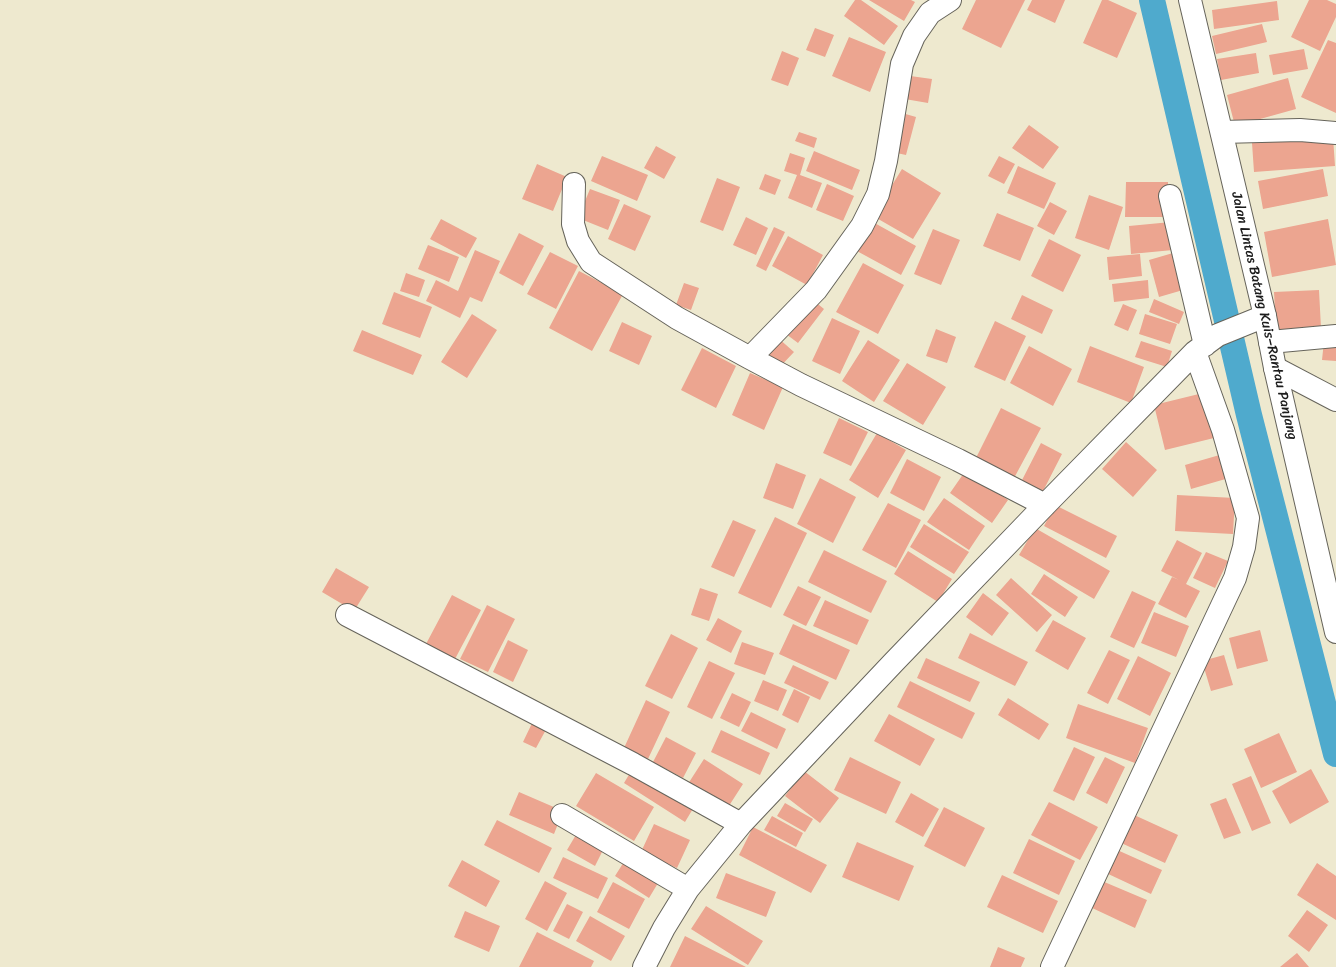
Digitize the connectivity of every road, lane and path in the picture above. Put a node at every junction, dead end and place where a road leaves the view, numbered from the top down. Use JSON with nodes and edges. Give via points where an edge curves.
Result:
{"nodes":[{"id":1,"x":950,"y":0,"type":"edge"},
{"id":2,"x":1190,"y":0,"type":"edge"},
{"id":3,"x":1222,"y":132,"type":"junction"},
{"id":4,"x":1336,"y":133,"type":"edge"},
{"id":5,"x":574,"y":184,"type":"dead end"},
{"id":6,"x":1170,"y":196,"type":"dead end"},
{"id":7,"x":1259,"y":318,"type":"junction"},
{"id":8,"x":1336,"y":336,"type":"edge"},
{"id":9,"x":1270,"y":342,"type":"junction"},
{"id":10,"x":1206,"y":344,"type":"junction"},
{"id":11,"x":750,"y":358,"type":"junction"},
{"id":12,"x":1275,"y":368,"type":"junction"},
{"id":13,"x":1336,"y":400,"type":"edge"},
{"id":14,"x":1045,"y":505,"type":"junction"},
{"id":15,"x":347,"y":615,"type":"dead end"},
{"id":16,"x":1336,"y":632,"type":"edge"},
{"id":17,"x":562,"y":815,"type":"dead end"},
{"id":18,"x":741,"y":824,"type":"junction"},
{"id":19,"x":688,"y":889,"type":"junction"},
{"id":20,"x":644,"y":967,"type":"edge"},
{"id":21,"x":1052,"y":967,"type":"edge"}],
"edges":[{"from":1,"to":11,"type":"street","via":[[930,13],[914,36],[902,64],[878,194],[862,226],[816,290]]},
{"from":2,"to":3,"type":"street","name":"Jalan Lintas Batang Kuis–Rantau Panjang"},
{"from":3,"to":4,"type":"street","via":[[1300,130]]},
{"from":3,"to":7,"type":"street","name":"Jalan Lintas Batang Kuis–Rantau Panjang"},
{"from":5,"to":11,"type":"street","via":[[573,224],[578,241],[591,262],[676,318]]},
{"from":6,"to":10,"type":"street"},
{"from":7,"to":9,"type":"street","name":"Jalan Lintas Batang Kuis–Rantau Panjang"},
{"from":7,"to":10,"type":"street"},
{"from":8,"to":9,"type":"street"},
{"from":9,"to":12,"type":"street","name":"Jalan Lintas Batang Kuis–Rantau Panjang"},
{"from":10,"to":14,"type":"street"},
{"from":10,"to":21,"type":"street","via":[[1223,430],[1248,518],[1244,547],[1235,578]]},
{"from":11,"to":14,"type":"street"},
{"from":12,"to":13,"type":"street"},
{"from":12,"to":16,"type":"street","name":"Jalan Lintas Batang Kuis–Rantau Panjang"},
{"from":14,"to":18,"type":"street"},
{"from":15,"to":18,"type":"street","via":[[633,764]]},
{"from":17,"to":19,"type":"street"},
{"from":18,"to":19,"type":"street"},
{"from":19,"to":20,"type":"street"}]}
